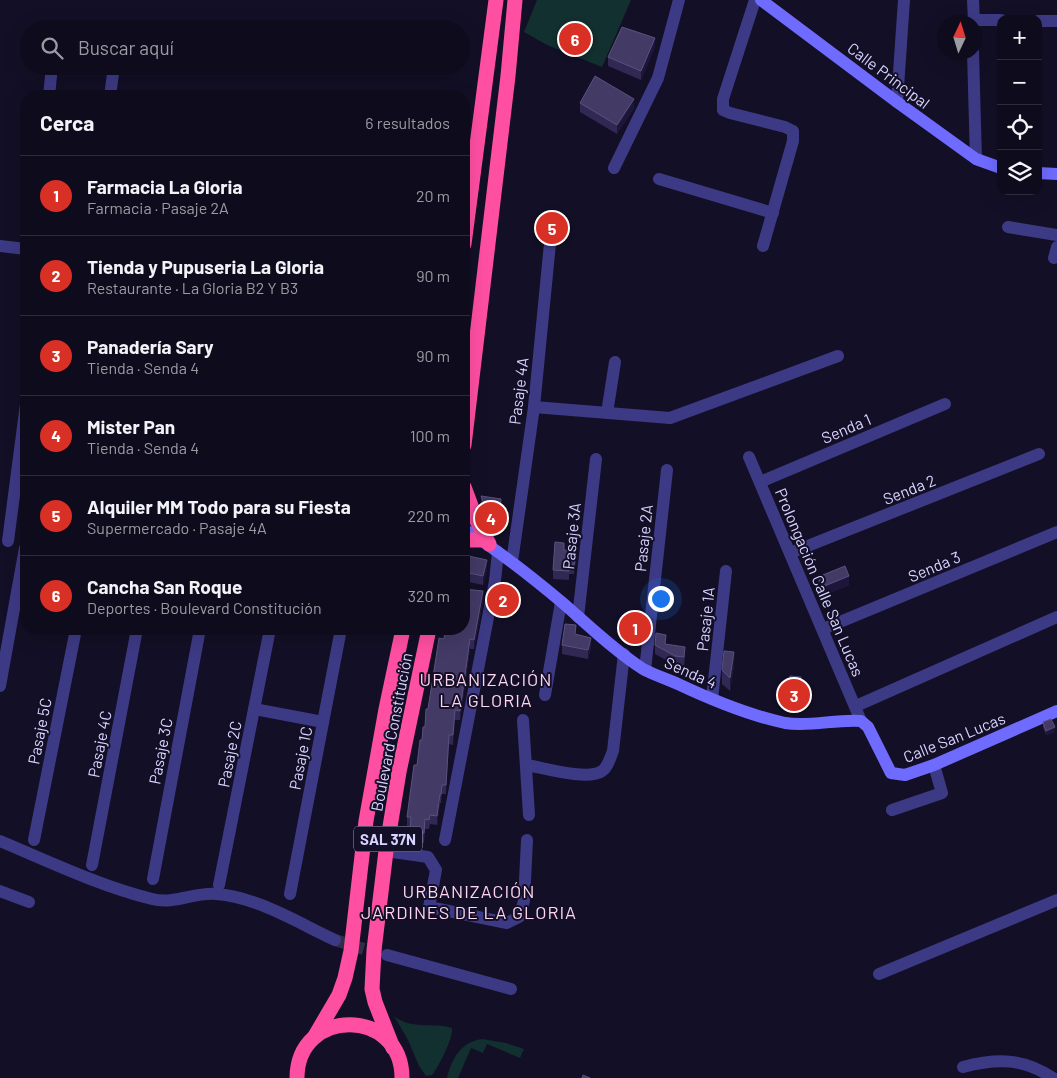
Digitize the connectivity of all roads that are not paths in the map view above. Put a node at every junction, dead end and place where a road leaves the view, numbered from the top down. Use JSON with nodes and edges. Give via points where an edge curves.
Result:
{"nodes":[{"id":1,"x":496,"y":0,"type":"edge"},
{"id":2,"x":515,"y":0,"type":"edge"},
{"id":3,"x":679,"y":0,"type":"edge"},
{"id":4,"x":755,"y":0,"type":"edge"},
{"id":5,"x":761,"y":0,"type":"edge"},
{"id":6,"x":904,"y":0,"type":"edge"},
{"id":7,"x":973,"y":0,"type":"edge"},
{"id":8,"x":974,"y":15,"type":"edge"},
{"id":9,"x":997,"y":20,"type":"edge"},
{"id":10,"x":982,"y":21,"type":"edge"},
{"id":11,"x":1042,"y":21,"type":"edge"},
{"id":12,"x":1057,"y":21,"type":"edge"},
{"id":13,"x":974,"y":60,"type":"edge"},
{"id":14,"x":51,"y":75,"type":"edge"},
{"id":15,"x":113,"y":75,"type":"edge"},
{"id":16,"x":50,"y":90,"type":"edge"},
{"id":17,"x":111,"y":90,"type":"edge"},
{"id":18,"x":897,"y":102,"type":"junction"},
{"id":19,"x":976,"y":159,"type":"junction"},
{"id":20,"x":997,"y":167,"type":"edge"},
{"id":21,"x":614,"y":168,"type":"dead end"},
{"id":22,"x":1042,"y":173,"type":"edge"},
{"id":23,"x":1057,"y":174,"type":"edge"},
{"id":24,"x":659,"y":179,"type":"dead end"},
{"id":25,"x":470,"y":198,"type":"edge"},
{"id":26,"x":772,"y":213,"type":"junction"},
{"id":27,"x":552,"y":223,"type":"dead end"},
{"id":28,"x":1008,"y":227,"type":"dead end"},
{"id":29,"x":1057,"y":235,"type":"edge"},
{"id":30,"x":0,"y":246,"type":"edge"},
{"id":31,"x":763,"y":246,"type":"dead end"},
{"id":32,"x":20,"y":248,"type":"edge"},
{"id":33,"x":838,"y":356,"type":"dead end"},
{"id":34,"x":615,"y":362,"type":"dead end"},
{"id":35,"x":470,"y":395,"type":"edge"},
{"id":36,"x":946,"y":404,"type":"dead end"},
{"id":37,"x":534,"y":407,"type":"junction"},
{"id":38,"x":607,"y":413,"type":"junction"},
{"id":39,"x":20,"y":441,"type":"edge"},
{"id":40,"x":1039,"y":454,"type":"dead end"},
{"id":41,"x":749,"y":457,"type":"dead end"},
{"id":42,"x":596,"y":459,"type":"dead end"},
{"id":43,"x":667,"y":470,"type":"dead end"},
{"id":44,"x":760,"y":482,"type":"junction"},
{"id":45,"x":470,"y":503,"type":"edge"},
{"id":46,"x":1057,"y":532,"type":"edge"},
{"id":47,"x":470,"y":533,"type":"edge"},
{"id":48,"x":4,"y":539,"type":"edge"},
{"id":49,"x":470,"y":540,"type":"edge"},
{"id":50,"x":490,"y":545,"type":"junction"},
{"id":51,"x":20,"y":546,"type":"edge"},
{"id":52,"x":790,"y":554,"type":"junction"},
{"id":53,"x":512,"y":562,"type":"junction"},
{"id":54,"x":726,"y":572,"type":"dead end"},
{"id":55,"x":20,"y":580,"type":"edge"},
{"id":56,"x":561,"y":602,"type":"junction"},
{"id":57,"x":578,"y":617,"type":"junction"},
{"id":58,"x":1057,"y":617,"type":"edge"},
{"id":59,"x":823,"y":629,"type":"junction"},
{"id":60,"x":75,"y":635,"type":"edge"},
{"id":61,"x":136,"y":635,"type":"edge"},
{"id":62,"x":199,"y":635,"type":"edge"},
{"id":63,"x":269,"y":635,"type":"edge"},
{"id":64,"x":340,"y":635,"type":"edge"},
{"id":65,"x":402,"y":635,"type":"edge"},
{"id":66,"x":428,"y":635,"type":"edge"},
{"id":67,"x":624,"y":654,"type":"junction"},
{"id":68,"x":645,"y":670,"type":"junction"},
{"id":69,"x":0,"y":686,"type":"edge"},
{"id":70,"x":545,"y":695,"type":"dead end"},
{"id":71,"x":712,"y":700,"type":"junction"},
{"id":72,"x":856,"y":706,"type":"junction"},
{"id":73,"x":254,"y":709,"type":"junction"},
{"id":74,"x":1057,"y":713,"type":"edge"},
{"id":75,"x":523,"y":720,"type":"dead end"},
{"id":76,"x":861,"y":720,"type":"junction"},
{"id":77,"x":324,"y":722,"type":"junction"},
{"id":78,"x":934,"y":764,"type":"junction"},
{"id":79,"x":527,"y":766,"type":"junction"},
{"id":80,"x":892,"y":810,"type":"dead end"},
{"id":81,"x":529,"y":815,"type":"dead end"},
{"id":82,"x":34,"y":840,"type":"dead end"},
{"id":83,"x":445,"y":840,"type":"dead end"},
{"id":84,"x":527,"y":840,"type":"dead end"},
{"id":85,"x":0,"y":841,"type":"edge"},
{"id":86,"x":386,"y":851,"type":"junction"},
{"id":87,"x":92,"y":865,"type":"dead end"},
{"id":88,"x":153,"y":879,"type":"dead end"},
{"id":89,"x":220,"y":885,"type":"dead end"},
{"id":90,"x":0,"y":891,"type":"edge"},
{"id":91,"x":290,"y":894,"type":"dead end"},
{"id":92,"x":1057,"y":900,"type":"edge"},
{"id":93,"x":29,"y":902,"type":"dead end"},
{"id":94,"x":336,"y":940,"type":"tunnel mouth"},
{"id":95,"x":387,"y":956,"type":"tunnel mouth"},
{"id":96,"x":879,"y":974,"type":"dead end"},
{"id":97,"x":511,"y":989,"type":"dead end"},
{"id":98,"x":315,"y":1036,"type":"junction"},
{"id":99,"x":393,"y":1048,"type":"junction"},
{"id":100,"x":963,"y":1067,"type":"dead end"},
{"id":101,"x":297,"y":1078,"type":"edge"},
{"id":102,"x":402,"y":1078,"type":"edge"},
{"id":103,"x":1053,"y":1078,"type":"edge"}],
"edges":[{"from":1,"to":25,"type":"highway"},
{"from":2,"to":35,"type":"highway"},
{"from":3,"to":21,"type":"street","via":[[658,78]]},
{"from":4,"to":26,"type":"street","via":[[723,99],[723,110],[793,131]]},
{"from":5,"to":18,"type":"street","name":"Calle Principal"},
{"from":6,"to":18,"type":"street"},
{"from":7,"to":8,"type":"street"},
{"from":9,"to":10,"type":"street"},
{"from":11,"to":12,"type":"street"},
{"from":13,"to":19,"type":"street"},
{"from":14,"to":16,"type":"street"},
{"from":15,"to":17,"type":"street"},
{"from":18,"to":19,"type":"street","name":"Calle Principal"},
{"from":19,"to":20,"type":"street","name":"Calle Principal"},
{"from":22,"to":23,"type":"street"},
{"from":24,"to":26,"type":"street"},
{"from":26,"to":31,"type":"street"},
{"from":27,"to":37,"type":"street","name":"Pasaje 4A"},
{"from":28,"to":29,"type":"street"},
{"from":30,"to":32,"type":"street"},
{"from":33,"to":38,"type":"street","via":[[670,418]]},
{"from":34,"to":38,"type":"street"},
{"from":36,"to":44,"type":"street","name":"Senda 1"},
{"from":37,"to":38,"type":"street"},
{"from":37,"to":53,"type":"street","name":"Pasaje 4A"},
{"from":39,"to":48,"type":"street"},
{"from":40,"to":52,"type":"street","name":"Senda 2"},
{"from":41,"to":44,"type":"street","name":"Prolongación Calle San Lucas"},
{"from":42,"to":57,"type":"street","name":"Pasaje 3A"},
{"from":43,"to":68,"type":"street","name":"Pasaje 2A"},
{"from":44,"to":52,"type":"street","name":"Prolongación Calle San Lucas"},
{"from":45,"to":50,"type":"highway"},
{"from":46,"to":59,"type":"street","name":"Senda 3"},
{"from":47,"to":50,"type":"street","name":"Senda 4"},
{"from":48,"to":51,"type":"street"},
{"from":49,"to":50,"type":"highway"},
{"from":50,"to":53,"type":"street","name":"Senda 4"},
{"from":50,"to":83,"type":"street","via":[[493,590]]},
{"from":52,"to":59,"type":"street","name":"Prolongación Calle San Lucas"},
{"from":53,"to":56,"type":"street","name":"Senda 4"},
{"from":54,"to":71,"type":"street","name":"Pasaje 1A"},
{"from":55,"to":69,"type":"street"},
{"from":56,"to":57,"type":"street","name":"Senda 4"},
{"from":56,"to":70,"type":"street"},
{"from":57,"to":67,"type":"street","name":"Senda 4"},
{"from":58,"to":72,"type":"street"},
{"from":59,"to":72,"type":"street","name":"Prolongación Calle San Lucas"},
{"from":60,"to":82,"type":"street","name":"Pasaje 5C"},
{"from":61,"to":87,"type":"street","name":"Pasaje 4C"},
{"from":62,"to":88,"type":"street","name":"Pasaje 3C"},
{"from":63,"to":73,"type":"street","name":"Pasaje 2C"},
{"from":64,"to":77,"type":"street","name":"Pasaje 1C"},
{"from":65,"to":98,"type":"highway","name":"Boulevard Constitución","number":"SAL 37N","via":[[366,821],[349,960],[338,995]]},
{"from":66,"to":86,"type":"highway","name":"Boulevard Constitución","number":"SAL 37N"},
{"from":67,"to":68,"type":"street","name":"Senda 4"},
{"from":67,"to":79,"type":"street","via":[[608,764],[601,772],[591,775]]},
{"from":68,"to":71,"type":"street","name":"Senda 4"},
{"from":71,"to":76,"type":"street","name":"Senda 4","via":[[786,723]]},
{"from":72,"to":76,"type":"street","name":"Prolongación Calle San Lucas"},
{"from":73,"to":77,"type":"street"},
{"from":73,"to":89,"type":"street","name":"Pasaje 2C"},
{"from":74,"to":78,"type":"street","name":"Calle San Lucas"},
{"from":75,"to":79,"type":"street"},
{"from":76,"to":78,"type":"street","name":"Calle San Lucas","via":[[868,727],[891,773],[905,775]]},
{"from":77,"to":91,"type":"street","name":"Pasaje 1C"},
{"from":78,"to":80,"type":"street","via":[[942,793]]},
{"from":79,"to":81,"type":"street"},
{"from":84,"to":86,"type":"street","via":[[524,901],[519,917],[507,923],[429,907],[436,870],[428,857]]},
{"from":85,"to":94,"type":"street","via":[[98,881],[153,899],[170,901],[214,894],[259,904]]},
{"from":86,"to":99,"type":"highway","name":"Boulevard Constitución","number":"SAL 37N","via":[[372,989]]},
{"from":90,"to":93,"type":"street"},
{"from":92,"to":96,"type":"street"},
{"from":95,"to":97,"type":"street"},
{"from":98,"to":99,"type":"highway","number":"SAL 37N","via":[[330,1027],[354,1024],[376,1031]]},
{"from":98,"to":101,"type":"highway","number":"SAL 37N","via":[[302,1054]]},
{"from":99,"to":102,"type":"highway","number":"SAL 37N"},
{"from":100,"to":103,"type":"street","via":[[992,1060],[1014,1062],[1039,1069]]}]}
